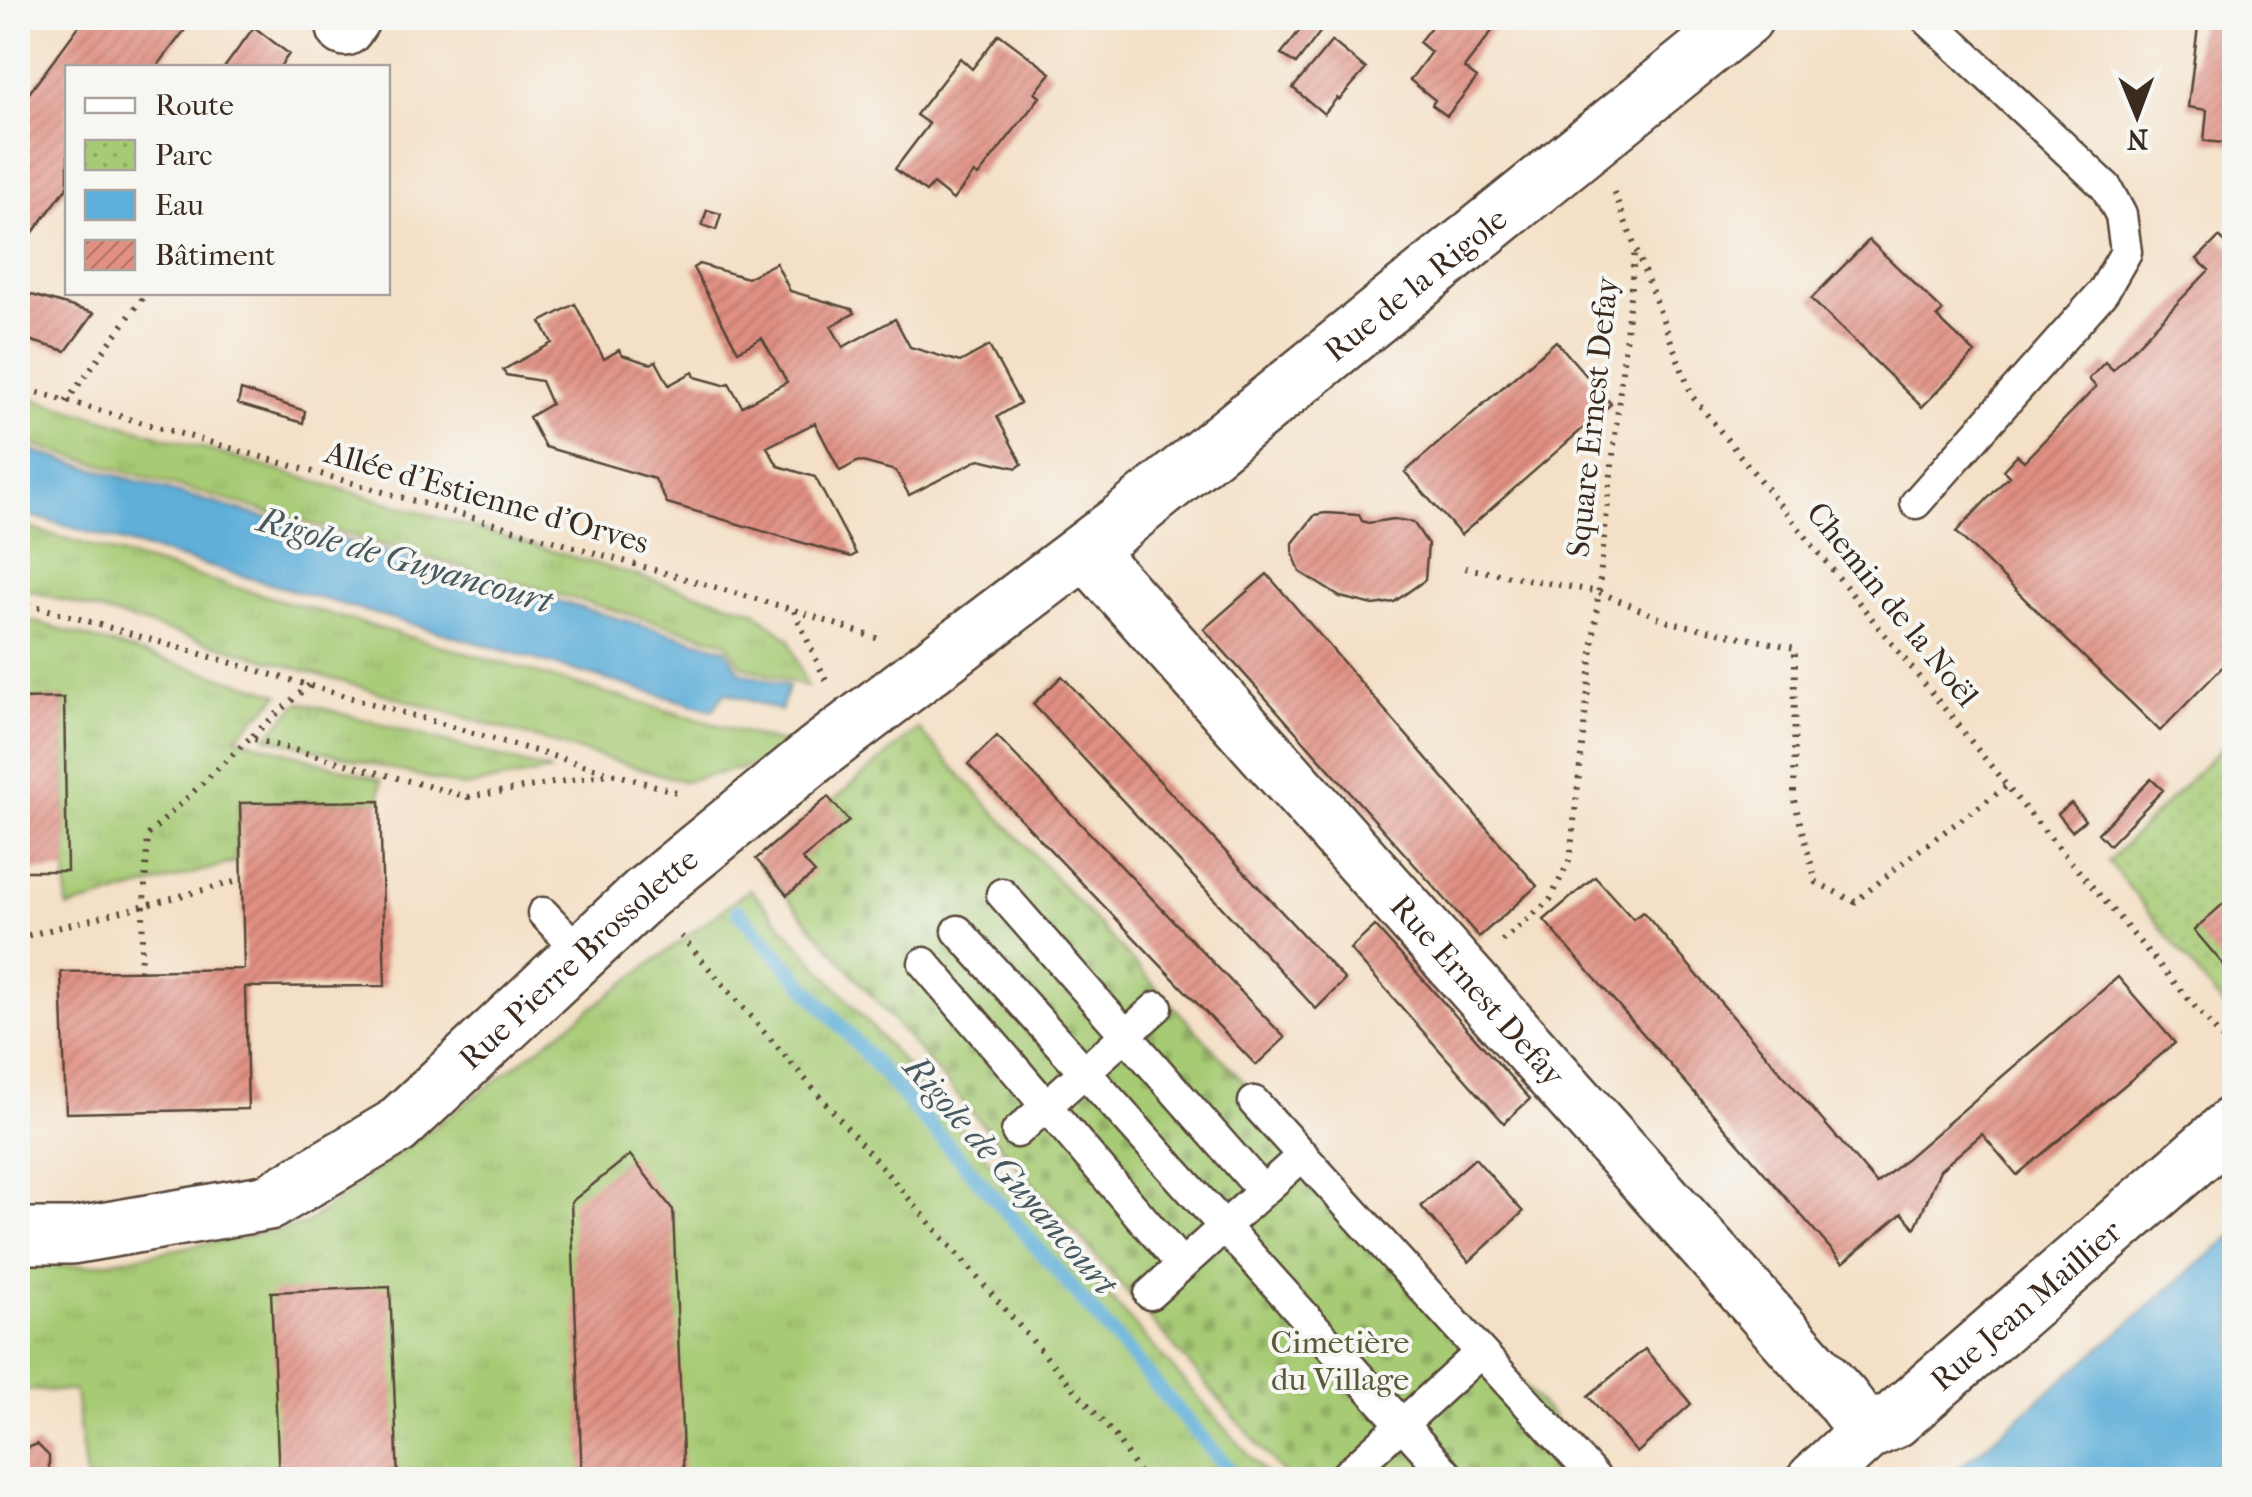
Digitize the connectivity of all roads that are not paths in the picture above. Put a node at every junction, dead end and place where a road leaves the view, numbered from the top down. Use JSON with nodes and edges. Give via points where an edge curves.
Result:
{"nodes":[{"id":1,"x":1745,"y":18,"type":"edge"},
{"id":2,"x":1926,"y":18,"type":"edge"},
{"id":3,"x":1916,"y":503,"type":"dead end"},
{"id":4,"x":1085,"y":550,"type":"junction"},
{"id":5,"x":1002,"y":894,"type":"dead end"},
{"id":6,"x":544,"y":913,"type":"dead end"},
{"id":7,"x":958,"y":931,"type":"dead end"},
{"id":8,"x":582,"y":954,"type":"junction"},
{"id":9,"x":924,"y":963,"type":"dead end"},
{"id":10,"x":1157,"y":1007,"type":"dead end"},
{"id":11,"x":1125,"y":1035,"type":"junction"},
{"id":12,"x":1085,"y":1072,"type":"junction"},
{"id":13,"x":1254,"y":1102,"type":"dead end"},
{"id":14,"x":1046,"y":1106,"type":"junction"},
{"id":15,"x":2234,"y":1124,"type":"edge"},
{"id":16,"x":1017,"y":1132,"type":"dead end"},
{"id":17,"x":1303,"y":1155,"type":"junction"},
{"id":18,"x":1263,"y":1191,"type":"junction"},
{"id":19,"x":1224,"y":1226,"type":"junction"},
{"id":20,"x":18,"y":1236,"type":"edge"},
{"id":21,"x":1182,"y":1265,"type":"junction"},
{"id":22,"x":1150,"y":1294,"type":"dead end"},
{"id":23,"x":1481,"y":1352,"type":"junction"},
{"id":24,"x":1402,"y":1424,"type":"junction"},
{"id":25,"x":1866,"y":1432,"type":"junction"},
{"id":26,"x":1341,"y":1480,"type":"edge"},
{"id":27,"x":1452,"y":1480,"type":"edge"},
{"id":28,"x":1597,"y":1480,"type":"edge"},
{"id":29,"x":1815,"y":1480,"type":"edge"}],
"edges":[{"from":1,"to":4,"type":"street","name":"Rue de la Rigole"},
{"from":2,"to":3,"type":"lane","via":[[2106,188],[2120,214],[2126,252],[2103,292]]},
{"from":4,"to":8,"type":"street","name":"Rue Pierre Brossolette","via":[[816,754],[644,894]]},
{"from":4,"to":25,"type":"street","name":"Rue Ernest Defay"},
{"from":5,"to":11,"type":"lane"},
{"from":6,"to":8,"type":"lane"},
{"from":7,"to":12,"type":"lane"},
{"from":8,"to":20,"type":"street","name":"Rue Pierre Brossolette","via":[[396,1127],[269,1202],[72,1236]]},
{"from":9,"to":14,"type":"lane"},
{"from":10,"to":11,"type":"lane"},
{"from":11,"to":12,"type":"lane"},
{"from":11,"to":18,"type":"lane"},
{"from":12,"to":14,"type":"lane"},
{"from":12,"to":19,"type":"lane"},
{"from":13,"to":17,"type":"lane"},
{"from":14,"to":16,"type":"lane"},
{"from":14,"to":21,"type":"lane"},
{"from":15,"to":25,"type":"street","name":"Rue Jean Maillier","via":[[1894,1420]]},
{"from":17,"to":18,"type":"lane"},
{"from":17,"to":23,"type":"lane"},
{"from":18,"to":19,"type":"lane"},
{"from":19,"to":21,"type":"lane"},
{"from":19,"to":24,"type":"lane"},
{"from":21,"to":22,"type":"lane"},
{"from":23,"to":24,"type":"lane"},
{"from":23,"to":28,"type":"lane"},
{"from":24,"to":26,"type":"lane"},
{"from":24,"to":27,"type":"lane"},
{"from":25,"to":29,"type":"street","name":"Rue Jean Maillier"}]}
